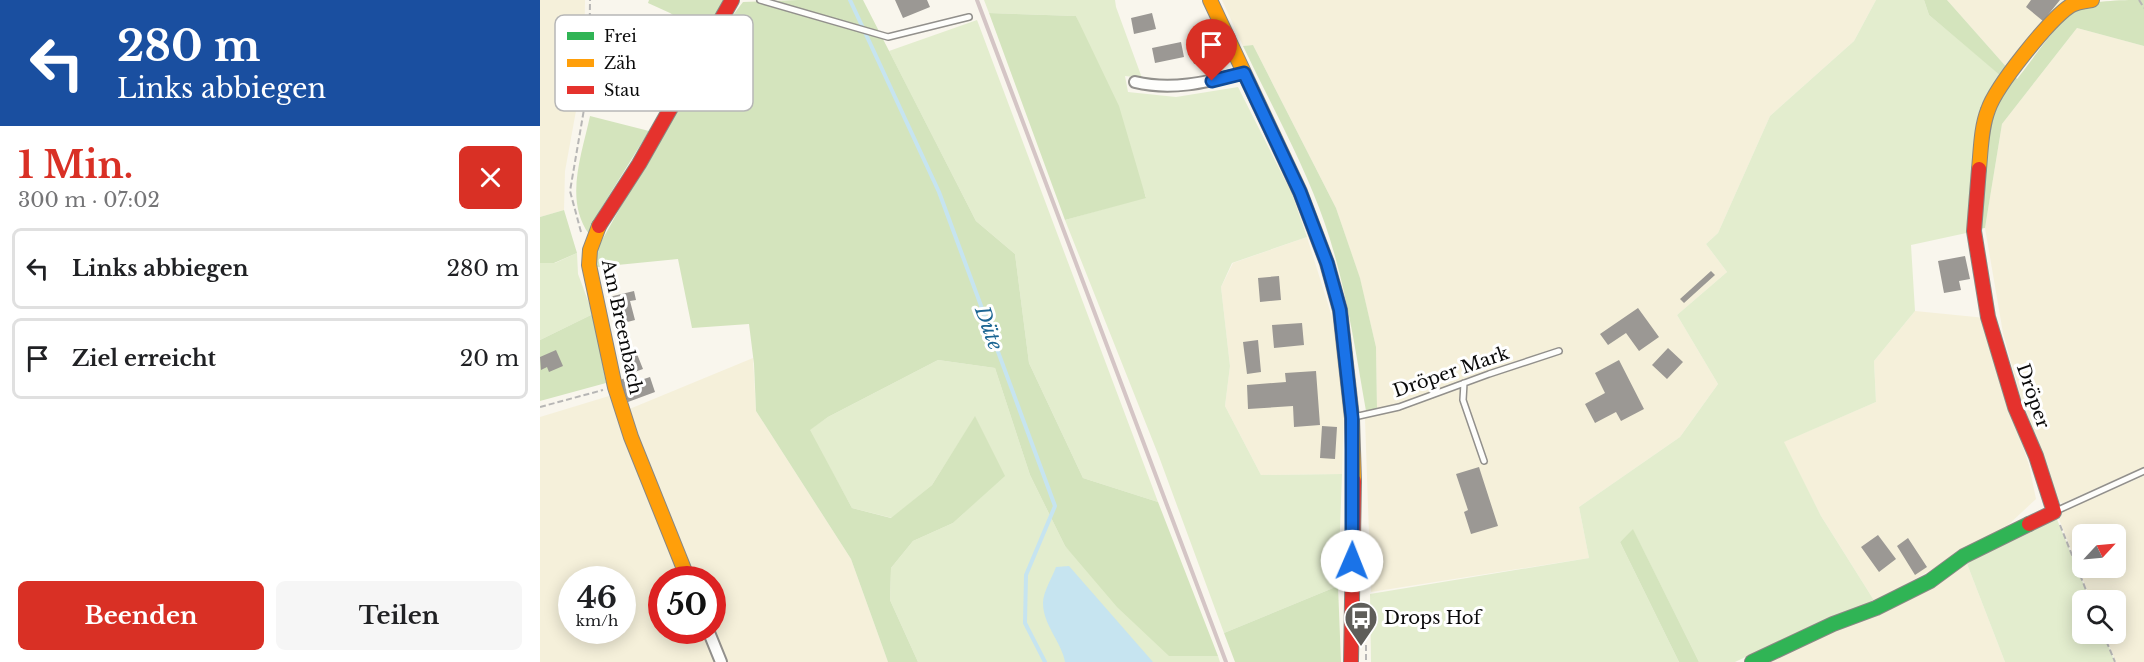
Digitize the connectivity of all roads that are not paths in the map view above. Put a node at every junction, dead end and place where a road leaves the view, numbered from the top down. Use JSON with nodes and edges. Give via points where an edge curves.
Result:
{"nodes":[{"id":1,"x":732,"y":0,"type":"edge"},
{"id":2,"x":760,"y":0,"type":"edge"},
{"id":3,"x":1210,"y":0,"type":"edge"},
{"id":4,"x":2092,"y":0,"type":"edge"},
{"id":5,"x":724,"y":15,"type":"edge"},
{"id":6,"x":969,"y":17,"type":"dead end"},
{"id":7,"x":1244,"y":73,"type":"junction"},
{"id":8,"x":1135,"y":82,"type":"dead end"},
{"id":9,"x":669,"y":111,"type":"edge"},
{"id":10,"x":1559,"y":351,"type":"dead end"},
{"id":11,"x":1464,"y":383,"type":"junction"},
{"id":12,"x":1352,"y":418,"type":"junction"},
{"id":13,"x":1484,"y":461,"type":"dead end"},
{"id":14,"x":2144,"y":471,"type":"edge"},
{"id":15,"x":2054,"y":512,"type":"junction"},
{"id":16,"x":683,"y":566,"type":"edge"},
{"id":17,"x":714,"y":644,"type":"edge"},
{"id":18,"x":721,"y":662,"type":"edge"},
{"id":19,"x":1350,"y":662,"type":"edge"},
{"id":20,"x":1752,"y":662,"type":"edge"}],
"edges":[{"from":1,"to":5,"type":"street","name":"Am Breenbach"},
{"from":2,"to":6,"type":"lane","via":[[888,37]]},
{"from":3,"to":7,"type":"street"},
{"from":4,"to":15,"type":"street","name":"Dröper","via":[[2072,4],[2060,14],[2022,57],[1988,108],[1974,231],[1988,317],[2015,407]]},
{"from":7,"to":8,"type":"street","via":[[1196,84],[1155,87]]},
{"from":7,"to":12,"type":"street","via":[[1300,192],[1327,263],[1340,310]]},
{"from":9,"to":16,"type":"street","name":"Am Breenbach","via":[[637,168],[605,213],[588,252],[615,387]]},
{"from":10,"to":11,"type":"lane","name":"Dröper Mark"},
{"from":11,"to":12,"type":"lane","name":"Dröper Mark","via":[[1389,410]]},
{"from":11,"to":13,"type":"lane","via":[[1463,400]]},
{"from":12,"to":19,"type":"street"},
{"from":14,"to":15,"type":"lane"},
{"from":15,"to":20,"type":"street","via":[[1964,556],[1930,581],[1876,608]]},
{"from":17,"to":18,"type":"street"}]}
